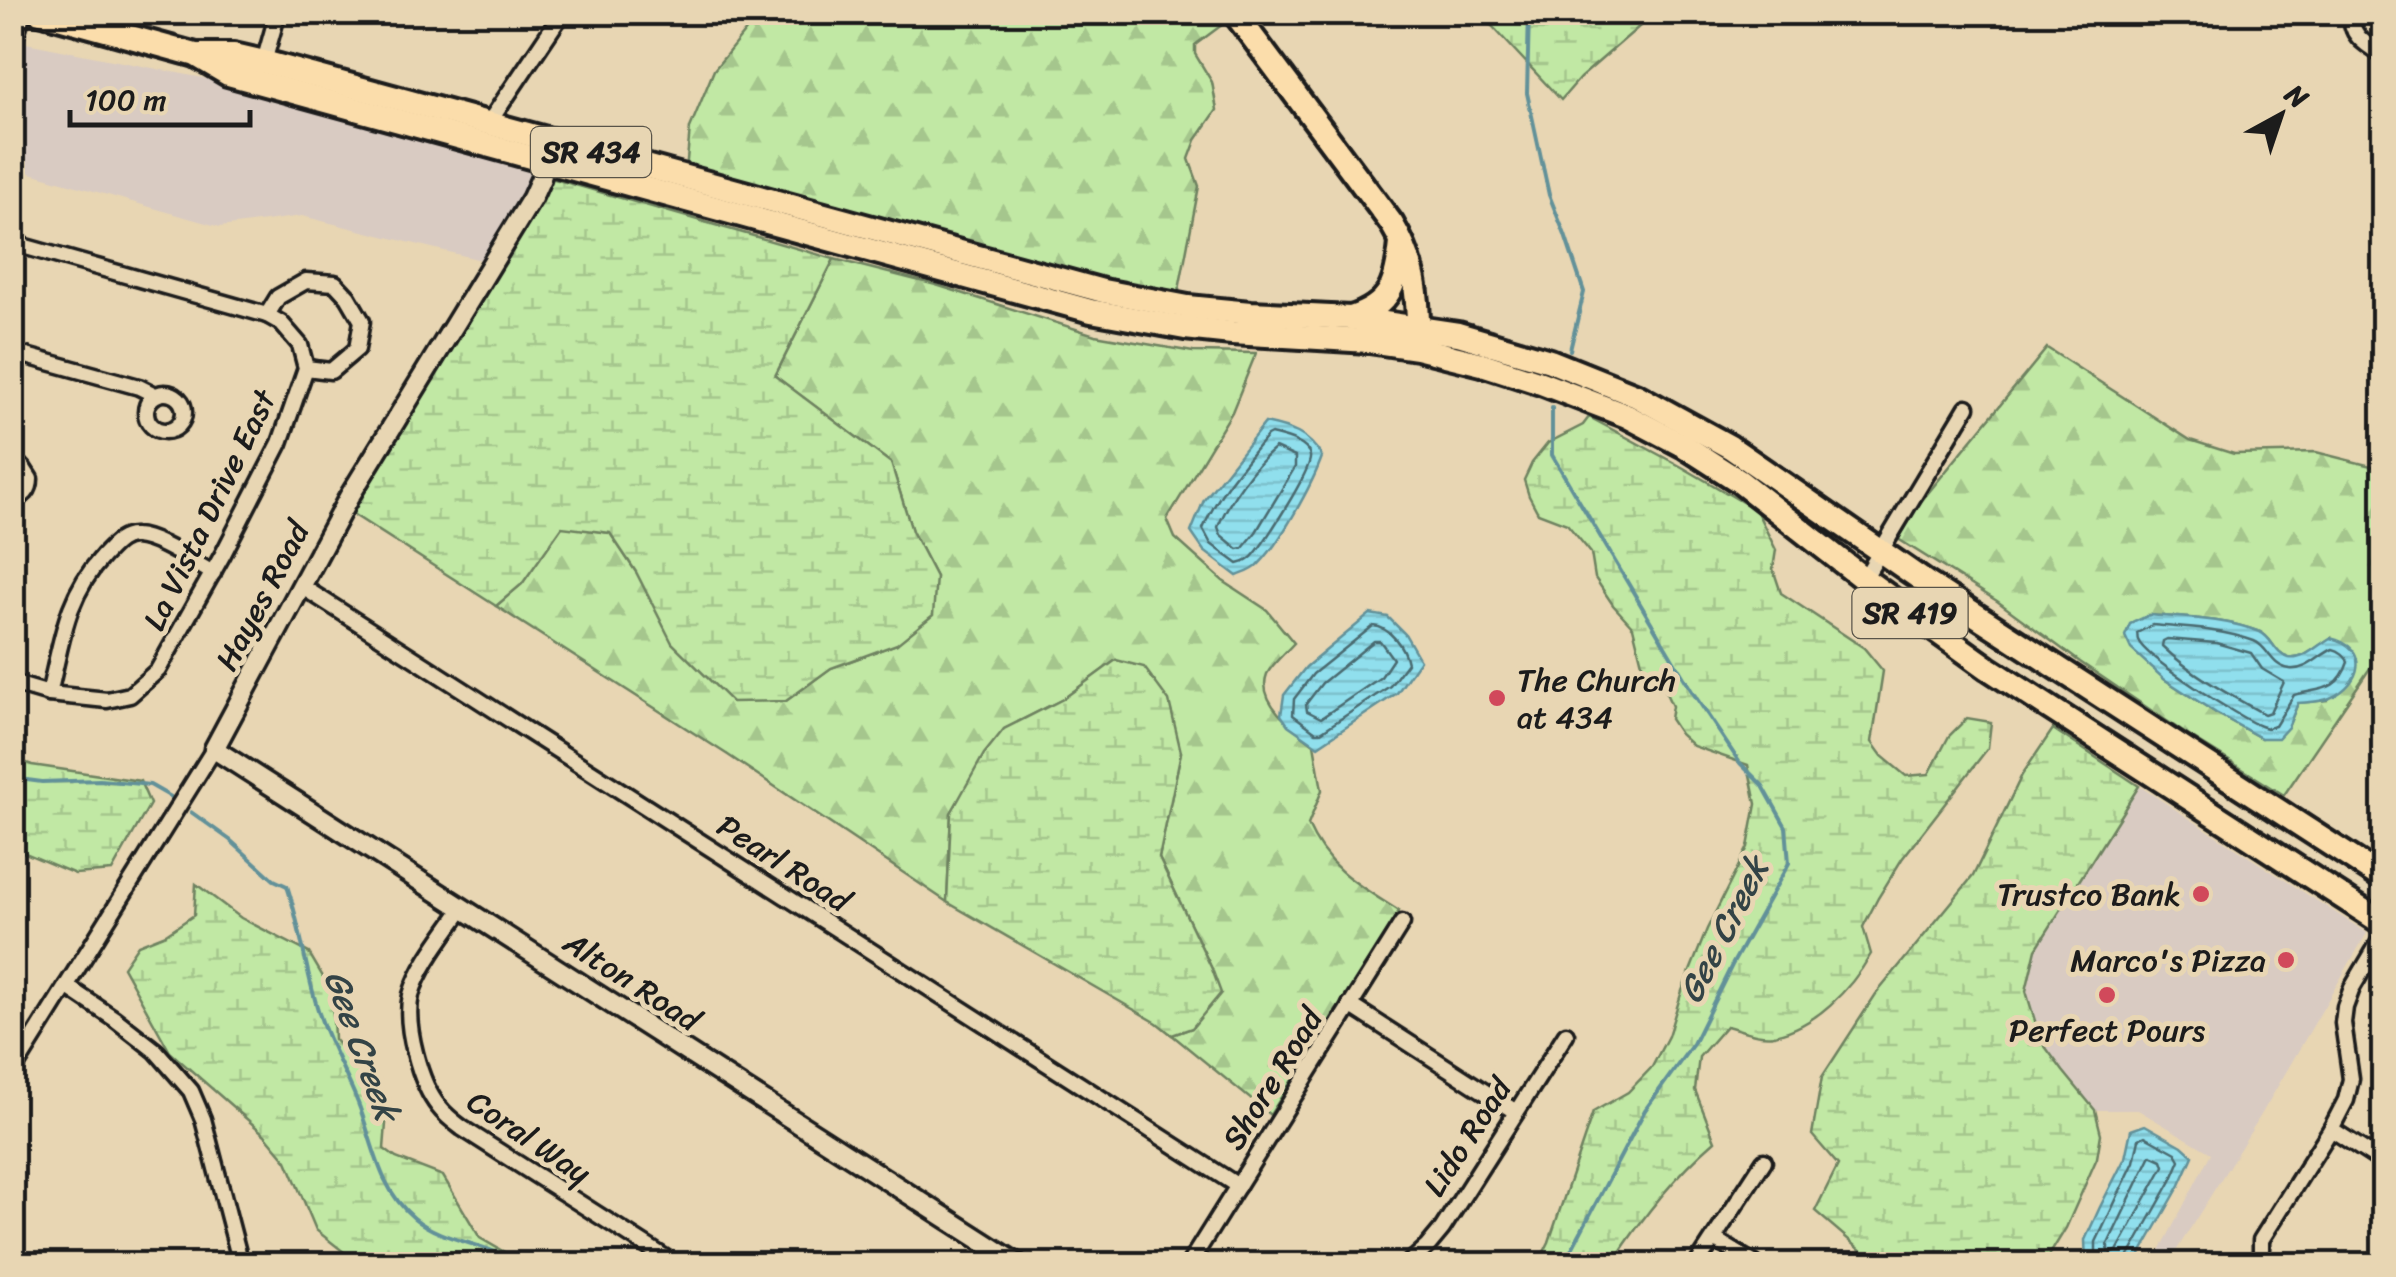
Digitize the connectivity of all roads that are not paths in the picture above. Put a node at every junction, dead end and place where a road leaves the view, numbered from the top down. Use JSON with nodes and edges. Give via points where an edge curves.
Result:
{"nodes":[{"id":1,"x":23,"y":12,"type":"edge"},
{"id":2,"x":40,"y":12,"type":"edge"},
{"id":3,"x":278,"y":12,"type":"edge"},
{"id":4,"x":563,"y":12,"type":"edge"},
{"id":5,"x":1234,"y":12,"type":"edge"},
{"id":6,"x":2352,"y":12,"type":"edge"},
{"id":7,"x":113,"y":22,"type":"edge"},
{"id":8,"x":12,"y":48,"type":"edge"},
{"id":9,"x":196,"y":55,"type":"junction"},
{"id":10,"x":2384,"y":56,"type":"edge"},
{"id":11,"x":264,"y":62,"type":"junction"},
{"id":12,"x":488,"y":124,"type":"junction"},
{"id":13,"x":548,"y":151,"type":"junction"},
{"id":14,"x":1401,"y":240,"type":"junction"},
{"id":15,"x":12,"y":244,"type":"edge"},
{"id":16,"x":990,"y":261,"type":"junction"},
{"id":17,"x":950,"y":273,"type":"junction"},
{"id":18,"x":267,"y":314,"type":"junction"},
{"id":19,"x":1351,"y":318,"type":"junction"},
{"id":20,"x":1418,"y":338,"type":"junction"},
{"id":21,"x":12,"y":352,"type":"edge"},
{"id":22,"x":306,"y":368,"type":"junction"},
{"id":23,"x":155,"y":396,"type":"dead end"},
{"id":24,"x":1967,"y":407,"type":"dead end"},
{"id":25,"x":12,"y":465,"type":"edge"},
{"id":26,"x":12,"y":498,"type":"edge"},
{"id":27,"x":1879,"y":551,"type":"junction"},
{"id":28,"x":213,"y":573,"type":"junction"},
{"id":29,"x":1864,"y":579,"type":"junction"},
{"id":30,"x":301,"y":586,"type":"junction"},
{"id":31,"x":12,"y":682,"type":"edge"},
{"id":32,"x":48,"y":694,"type":"junction"},
{"id":33,"x":214,"y":748,"type":"junction"},
{"id":34,"x":2216,"y":771,"type":"junction"},
{"id":35,"x":2160,"y":780,"type":"junction"},
{"id":36,"x":2384,"y":880,"type":"edge"},
{"id":37,"x":462,"y":908,"type":"junction"},
{"id":38,"x":1402,"y":923,"type":"dead end"},
{"id":39,"x":2384,"y":924,"type":"edge"},
{"id":40,"x":2384,"y":934,"type":"edge"},
{"id":41,"x":66,"y":986,"type":"junction"},
{"id":42,"x":1350,"y":1005,"type":"junction"},
{"id":43,"x":1566,"y":1034,"type":"dead end"},
{"id":44,"x":12,"y":1073,"type":"edge"},
{"id":45,"x":1516,"y":1112,"type":"junction"},
{"id":46,"x":2331,"y":1129,"type":"junction"},
{"id":47,"x":1764,"y":1161,"type":"dead end"},
{"id":48,"x":2384,"y":1163,"type":"edge"},
{"id":49,"x":1238,"y":1186,"type":"junction"},
{"id":50,"x":1714,"y":1239,"type":"junction"},
{"id":51,"x":241,"y":1264,"type":"edge"},
{"id":52,"x":675,"y":1264,"type":"edge"},
{"id":53,"x":1018,"y":1264,"type":"edge"},
{"id":54,"x":1189,"y":1264,"type":"edge"},
{"id":55,"x":1408,"y":1264,"type":"edge"},
{"id":56,"x":1697,"y":1264,"type":"edge"},
{"id":57,"x":1754,"y":1264,"type":"edge"},
{"id":58,"x":2267,"y":1264,"type":"edge"}],
"edges":[{"from":1,"to":8,"type":"street"},
{"from":2,"to":7,"type":"main road","number":"SR 434"},
{"from":3,"to":11,"type":"street"},
{"from":4,"to":12,"type":"street"},
{"from":5,"to":14,"type":"main road"},
{"from":6,"to":10,"type":"street","via":[[2360,42]]},
{"from":7,"to":9,"type":"main road","number":"SR 434"},
{"from":9,"to":11,"type":"main road","number":"SR 434"},
{"from":9,"to":13,"type":"main road","number":"SR 434","via":[[228,74]]},
{"from":11,"to":12,"type":"main road","number":"SR 434"},
{"from":12,"to":13,"type":"main road","number":"SR 434"},
{"from":13,"to":16,"type":"main road","number":"SR 434"},
{"from":13,"to":17,"type":"main road","number":"SR 434"},
{"from":13,"to":30,"type":"street","name":"Hayes Road","via":[[532,198]]},
{"from":14,"to":19,"type":"main road","via":[[1394,286],[1377,307]]},
{"from":14,"to":20,"type":"main road","via":[[1415,276]]},
{"from":15,"to":18,"type":"street"},
{"from":16,"to":17,"type":"main road"},
{"from":16,"to":19,"type":"main road","number":"SR 434","via":[[1146,300]]},
{"from":17,"to":20,"type":"main road","number":"SR 434","via":[[1138,321],[1232,334]]},
{"from":18,"to":22,"type":"street","name":"La Vista Drive East","via":[[300,345]]},
{"from":18,"to":22,"type":"street","via":[[278,297],[306,281],[335,283],[348,297],[362,321],[357,349],[331,371]]},
{"from":19,"to":20,"type":"main road","number":"SR 434"},
{"from":20,"to":27,"type":"main road","number":"SR 419","via":[[1458,334],[1638,396],[1730,448]]},
{"from":20,"to":29,"type":"main road","number":"SR 419","via":[[1597,404],[1686,447]]},
{"from":21,"to":23,"type":"street"},
{"from":22,"to":28,"type":"street","name":"La Vista Drive East","via":[[280,443]]},
{"from":24,"to":27,"type":"street"},
{"from":25,"to":26,"type":"street","via":[[30,479],[27,492]]},
{"from":27,"to":29,"type":"street"},
{"from":27,"to":34,"type":"main road","number":"SR 419"},
{"from":28,"to":32,"type":"street","name":"La Vista Drive East","via":[[158,670],[130,695],[107,700]]},
{"from":28,"to":32,"type":"street","via":[[146,537],[116,542],[72,601]]},
{"from":29,"to":35,"type":"main road","number":"SR 419"},
{"from":30,"to":33,"type":"street","name":"Hayes Road"},
{"from":30,"to":49,"type":"street","name":"Pearl Road"},
{"from":31,"to":32,"type":"street","name":"La Vista Drive East"},
{"from":33,"to":37,"type":"street","name":"Alton Road"},
{"from":33,"to":41,"type":"street","name":"Hayes Road"},
{"from":34,"to":35,"type":"main road","via":[[2184,770]]},
{"from":34,"to":36,"type":"main road","number":"SR 419"},
{"from":35,"to":39,"type":"main road","number":"SR 419"},
{"from":37,"to":52,"type":"street","name":"Coral Way","via":[[412,994],[413,1041],[428,1091],[462,1128]]},
{"from":37,"to":53,"type":"street","name":"Alton Road"},
{"from":38,"to":42,"type":"street","name":"Shore Road"},
{"from":40,"to":46,"type":"street","via":[[2345,1007],[2352,1079]]},
{"from":41,"to":44,"type":"street","name":"Hayes Road"},
{"from":41,"to":51,"type":"street","via":[[156,1051],[190,1092]]},
{"from":42,"to":45,"type":"street"},
{"from":42,"to":49,"type":"street","name":"Shore Road"},
{"from":43,"to":45,"type":"street","name":"Lido Road"},
{"from":45,"to":55,"type":"street","name":"Lido Road","via":[[1442,1229]]},
{"from":46,"to":48,"type":"street"},
{"from":46,"to":58,"type":"street","via":[[2261,1240]]},
{"from":47,"to":50,"type":"street"},
{"from":49,"to":54,"type":"street","name":"Shore Road"},
{"from":50,"to":56,"type":"street"},
{"from":50,"to":57,"type":"street"}]}
